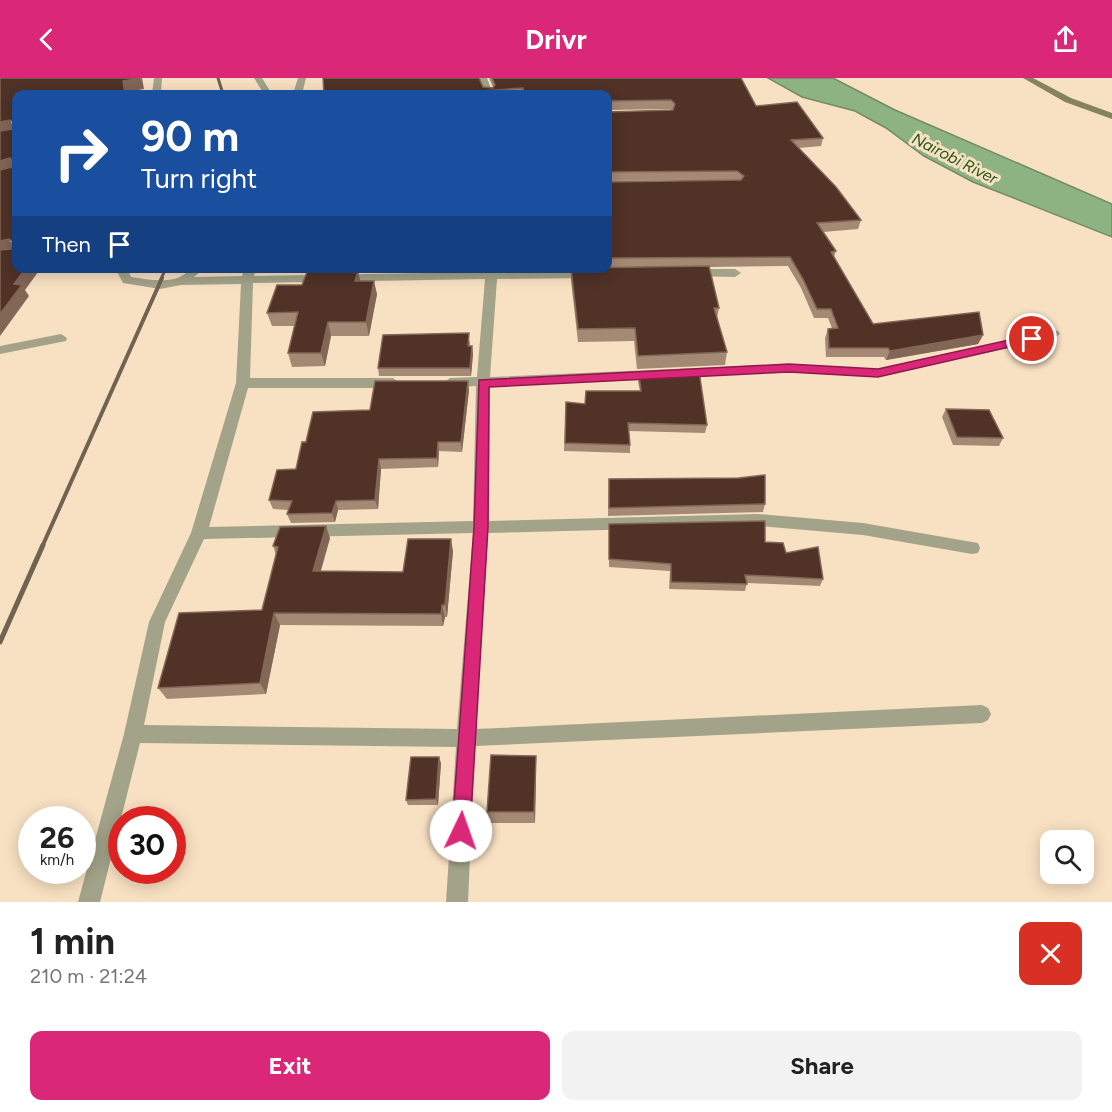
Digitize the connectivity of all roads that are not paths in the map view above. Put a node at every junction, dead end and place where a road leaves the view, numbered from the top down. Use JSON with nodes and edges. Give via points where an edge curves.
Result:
{"nodes":[{"id":1,"x":1027,"y":78,"type":"edge"},
{"id":2,"x":1112,"y":116,"type":"edge"},
{"id":3,"x":124,"y":273,"type":"edge"},
{"id":4,"x":192,"y":273,"type":"edge"},
{"id":5,"x":370,"y":273,"type":"edge"},
{"id":6,"x":491,"y":273,"type":"edge"},
{"id":7,"x":549,"y":273,"type":"edge"},
{"id":8,"x":735,"y":273,"type":"dead end"},
{"id":9,"x":249,"y":274,"type":"edge"},
{"id":10,"x":607,"y":274,"type":"edge"},
{"id":11,"x":677,"y":274,"type":"edge"},
{"id":12,"x":181,"y":281,"type":"junction"},
{"id":13,"x":1054,"y":334,"type":"dead end"},
{"id":14,"x":62,"y":338,"type":"dead end"},
{"id":15,"x":0,"y":350,"type":"edge"},
{"id":16,"x":243,"y":383,"type":"junction"},
{"id":17,"x":411,"y":383,"type":"edge"},
{"id":18,"x":435,"y":383,"type":"edge"},
{"id":19,"x":483,"y":383,"type":"junction"},
{"id":20,"x":481,"y":527,"type":"junction"},
{"id":21,"x":199,"y":533,"type":"junction"},
{"id":22,"x":972,"y":548,"type":"dead end"},
{"id":23,"x":982,"y":714,"type":"dead end"},
{"id":24,"x":133,"y":734,"type":"junction"},
{"id":25,"x":466,"y":738,"type":"junction"},
{"id":26,"x":89,"y":902,"type":"edge"},
{"id":27,"x":457,"y":902,"type":"edge"}],
"edges":[{"from":1,"to":2,"type":"street","via":[[1080,107]]},
{"from":3,"to":12,"type":"street","via":[[127,280],[160,285]]},
{"from":4,"to":12,"type":"street"},
{"from":5,"to":9,"type":"street"},
{"from":6,"to":19,"type":"street"},
{"from":7,"to":10,"type":"street"},
{"from":8,"to":11,"type":"street"},
{"from":9,"to":12,"type":"street"},
{"from":9,"to":16,"type":"street"},
{"from":13,"to":19,"type":"street","via":[[878,373],[789,368]]},
{"from":14,"to":15,"type":"street"},
{"from":16,"to":17,"type":"street"},
{"from":16,"to":21,"type":"street"},
{"from":18,"to":19,"type":"street"},
{"from":19,"to":20,"type":"street"},
{"from":20,"to":21,"type":"street"},
{"from":20,"to":22,"type":"street","via":[[758,520],[863,529]]},
{"from":20,"to":25,"type":"street"},
{"from":21,"to":24,"type":"street","via":[[157,622]]},
{"from":23,"to":25,"type":"street"},
{"from":24,"to":25,"type":"street"},
{"from":24,"to":26,"type":"street"},
{"from":25,"to":27,"type":"street"}]}
